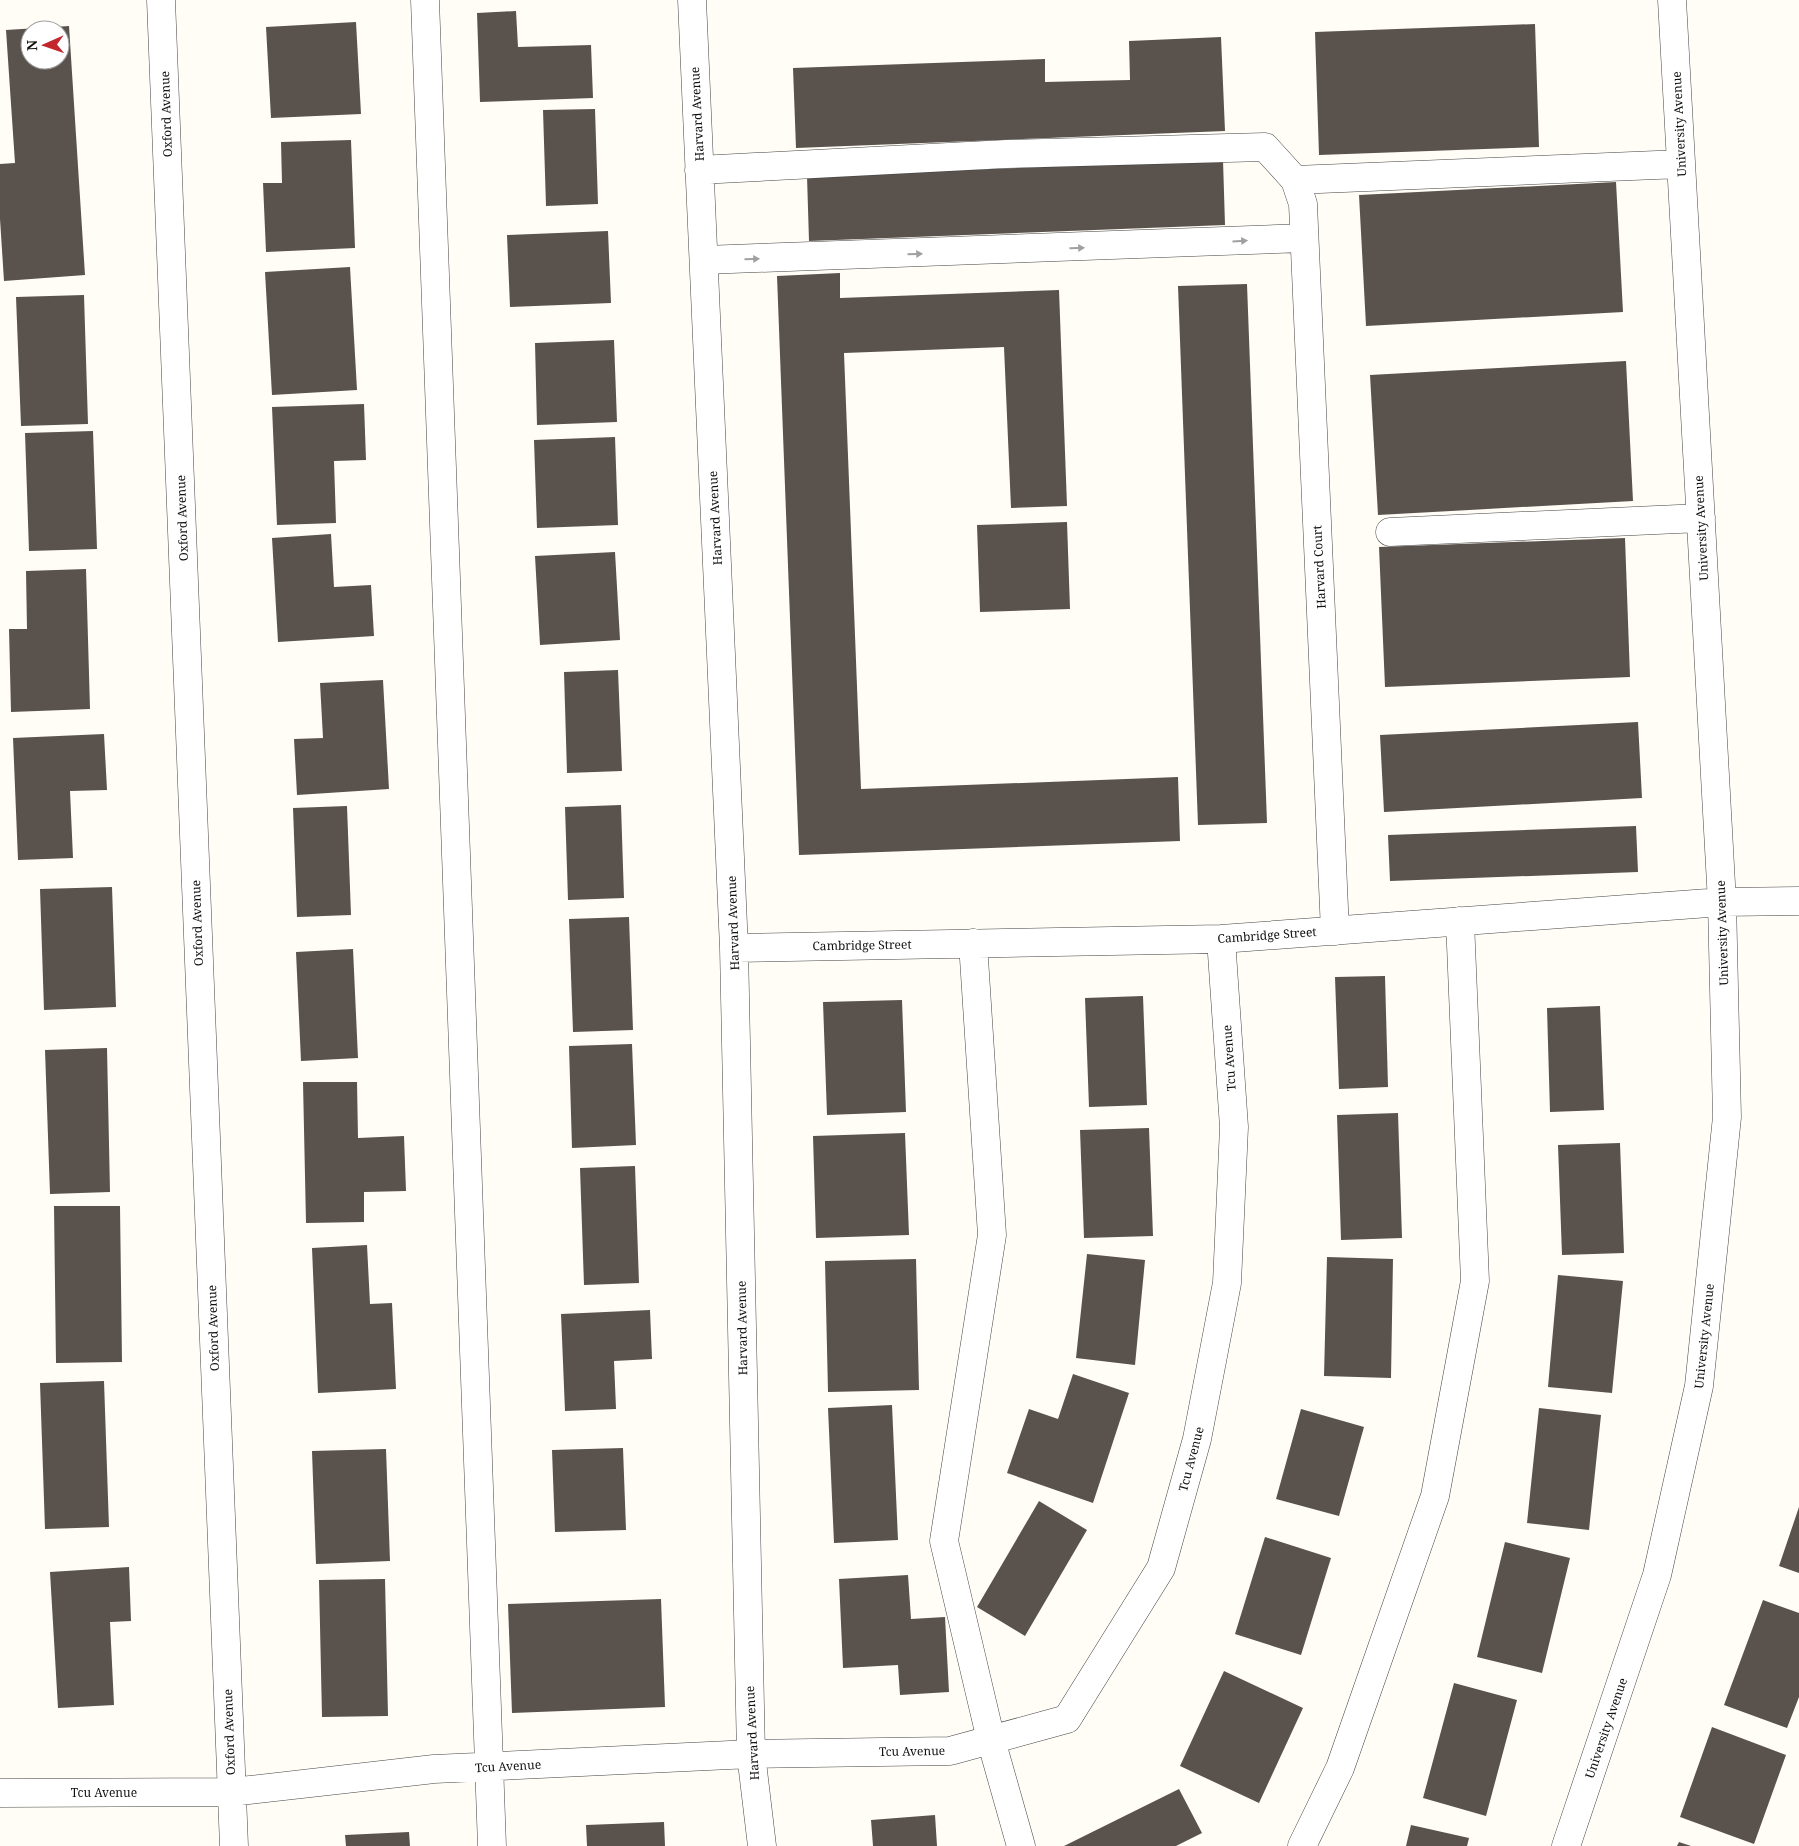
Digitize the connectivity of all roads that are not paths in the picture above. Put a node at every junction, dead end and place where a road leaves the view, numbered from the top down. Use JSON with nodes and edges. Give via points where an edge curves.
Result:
{"nodes":[{"id":1,"x":161,"y":0,"type":"edge"},
{"id":2,"x":425,"y":0,"type":"edge"},
{"id":3,"x":692,"y":0,"type":"edge"},
{"id":4,"x":1672,"y":0,"type":"edge"},
{"id":5,"x":1681,"y":164,"type":"junction"},
{"id":6,"x":699,"y":170,"type":"junction"},
{"id":7,"x":1299,"y":192,"type":"junction"},
{"id":8,"x":1304,"y":238,"type":"junction"},
{"id":9,"x":704,"y":260,"type":"junction"},
{"id":10,"x":1701,"y":518,"type":"junction"},
{"id":11,"x":1390,"y":532,"type":"dead end"},
{"id":12,"x":1799,"y":901,"type":"edge"},
{"id":13,"x":1722,"y":902,"type":"junction"},
{"id":14,"x":1460,"y":921,"type":"junction"},
{"id":15,"x":1335,"y":931,"type":"junction"},
{"id":16,"x":1221,"y":939,"type":"junction"},
{"id":17,"x":973,"y":943,"type":"junction"},
{"id":18,"x":734,"y":948,"type":"junction"},
{"id":19,"x":991,"y":1740,"type":"junction"},
{"id":20,"x":751,"y":1754,"type":"junction"},
{"id":21,"x":489,"y":1766,"type":"junction"},
{"id":22,"x":232,"y":1792,"type":"junction"},
{"id":23,"x":0,"y":1793,"type":"edge"},
{"id":24,"x":234,"y":1846,"type":"edge"},
{"id":25,"x":492,"y":1846,"type":"edge"},
{"id":26,"x":762,"y":1846,"type":"edge"},
{"id":27,"x":1021,"y":1846,"type":"edge"},
{"id":28,"x":1302,"y":1846,"type":"edge"},
{"id":29,"x":1566,"y":1846,"type":"edge"}],
"edges":[{"from":1,"to":22,"type":"street","name":"Oxford Avenue"},
{"from":2,"to":21,"type":"street"},
{"from":3,"to":6,"type":"street","name":"Harvard Avenue"},
{"from":4,"to":5,"type":"street","name":"University Avenue"},
{"from":5,"to":7,"type":"street"},
{"from":5,"to":10,"type":"street","name":"University Avenue"},
{"from":6,"to":7,"type":"street","via":[[1006,154],[1266,147]]},
{"from":6,"to":9,"type":"street","name":"Harvard Avenue"},
{"from":7,"to":8,"type":"street","name":"Harvard Court"},
{"from":9,"to":8,"type":"street","one_way":true},
{"from":8,"to":15,"type":"street","name":"Harvard Court"},
{"from":9,"to":18,"type":"street","name":"Harvard Avenue"},
{"from":10,"to":11,"type":"street"},
{"from":10,"to":13,"type":"street","name":"University Avenue"},
{"from":12,"to":13,"type":"street","name":"Cambridge Street"},
{"from":13,"to":14,"type":"street","name":"Cambridge Street"},
{"from":13,"to":29,"type":"street","name":"University Avenue","via":[[1727,1117],[1699,1386],[1657,1575]]},
{"from":14,"to":15,"type":"street","name":"Cambridge Street"},
{"from":14,"to":28,"type":"street","via":[[1475,1281],[1435,1496],[1340,1768]]},
{"from":15,"to":16,"type":"street","name":"Cambridge Street"},
{"from":16,"to":17,"type":"street","name":"Cambridge Street"},
{"from":16,"to":19,"type":"street","name":"Tcu Avenue","via":[[1234,1127],[1227,1282],[1197,1439],[1161,1568],[1067,1719]]},
{"from":17,"to":18,"type":"street","name":"Cambridge Street"},
{"from":17,"to":19,"type":"street","via":[[992,1235],[944,1541]]},
{"from":18,"to":20,"type":"street","name":"Harvard Avenue"},
{"from":19,"to":20,"type":"street","name":"Tcu Avenue","via":[[950,1751]]},
{"from":19,"to":27,"type":"street"},
{"from":20,"to":21,"type":"street","name":"Tcu Avenue"},
{"from":20,"to":26,"type":"street","name":"Harvard Avenue"},
{"from":21,"to":22,"type":"street","name":"Tcu Avenue","via":[[434,1769]]},
{"from":21,"to":25,"type":"street"},
{"from":22,"to":23,"type":"street","name":"Tcu Avenue"},
{"from":22,"to":24,"type":"street","name":"Oxford Avenue"}]}
